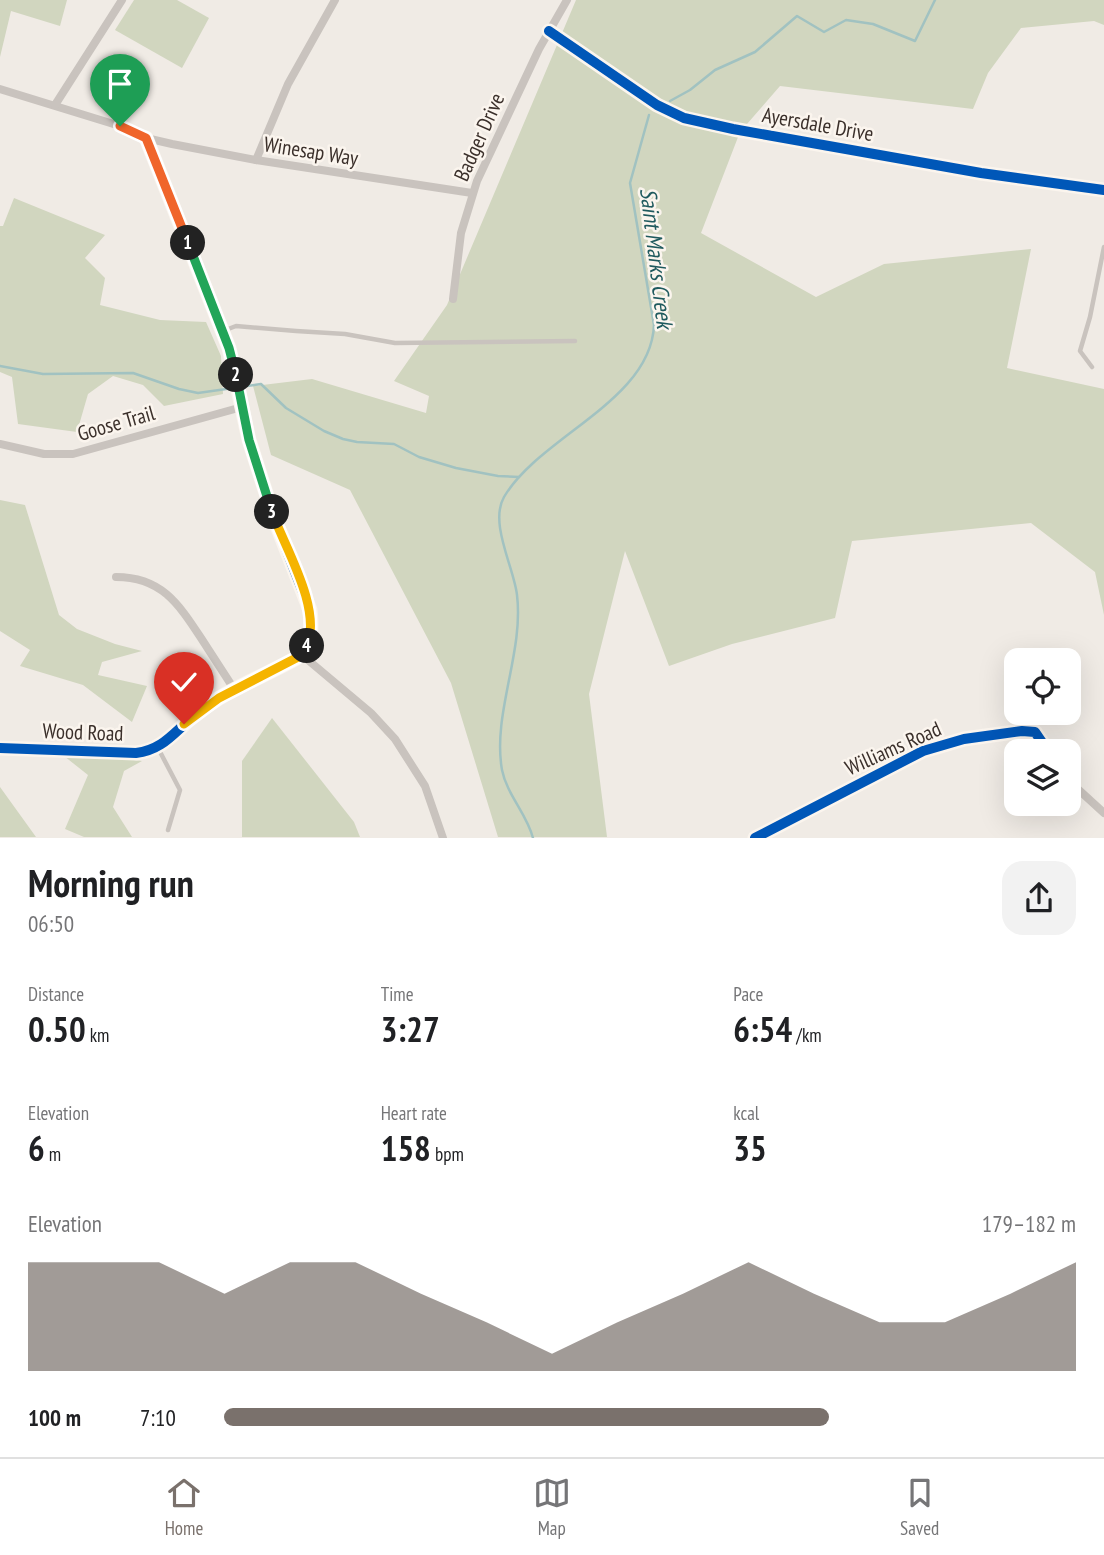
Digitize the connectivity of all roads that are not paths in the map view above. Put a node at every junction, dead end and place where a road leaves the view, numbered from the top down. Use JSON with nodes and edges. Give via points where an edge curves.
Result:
{"nodes":[{"id":1,"x":122,"y":0,"type":"edge"},
{"id":2,"x":335,"y":0,"type":"edge"},
{"id":3,"x":567,"y":0,"type":"edge"},
{"id":4,"x":549,"y":31,"type":"junction"},
{"id":5,"x":0,"y":89,"type":"edge"},
{"id":6,"x":55,"y":105,"type":"junction"},
{"id":7,"x":146,"y":138,"type":"junction"},
{"id":8,"x":256,"y":160,"type":"junction"},
{"id":9,"x":1104,"y":190,"type":"edge"},
{"id":10,"x":472,"y":193,"type":"junction"},
{"id":11,"x":1104,"y":247,"type":"edge"},
{"id":12,"x":453,"y":299,"type":"dead end"},
{"id":13,"x":223,"y":331,"type":"junction"},
{"id":14,"x":575,"y":341,"type":"dead end"},
{"id":15,"x":1092,"y":367,"type":"dead end"},
{"id":16,"x":242,"y":407,"type":"junction"},
{"id":17,"x":0,"y":444,"type":"edge"},
{"id":18,"x":116,"y":577,"type":"dead end"},
{"id":19,"x":302,"y":655,"type":"junction"},
{"id":20,"x":234,"y":689,"type":"junction"},
{"id":21,"x":1039,"y":739,"type":"edge"},
{"id":22,"x":0,"y":748,"type":"edge"},
{"id":23,"x":158,"y":748,"type":"junction"},
{"id":24,"x":1081,"y":791,"type":"edge"},
{"id":25,"x":1104,"y":813,"type":"edge"},
{"id":26,"x":168,"y":830,"type":"dead end"},
{"id":27,"x":443,"y":838,"type":"edge"},
{"id":28,"x":755,"y":838,"type":"edge"}],
"edges":[{"from":1,"to":6,"type":"street"},
{"from":2,"to":8,"type":"street","via":[[288,85]]},
{"from":3,"to":4,"type":"street","name":"Badger Drive"},
{"from":4,"to":9,"type":"street","name":"Ayersdale Drive","via":[[657,105],[684,118],[981,173]]},
{"from":4,"to":10,"type":"street","name":"Badger Drive"},
{"from":5,"to":6,"type":"street"},
{"from":6,"to":7,"type":"street"},
{"from":7,"to":8,"type":"street","name":"Winesap Way"},
{"from":7,"to":13,"type":"street"},
{"from":8,"to":10,"type":"street","name":"Winesap Way"},
{"from":10,"to":12,"type":"street","name":"Badger Drive","via":[[461,233]]},
{"from":11,"to":15,"type":"lane","via":[[1080,351]]},
{"from":13,"to":14,"type":"lane","via":[[236,326],[345,334],[395,343]]},
{"from":13,"to":16,"type":"street"},
{"from":16,"to":17,"type":"street","name":"Goose Trail","via":[[73,454],[44,454]]},
{"from":16,"to":19,"type":"street","via":[[263,484],[310,610],[311,634]]},
{"from":18,"to":20,"type":"street","via":[[135,577],[153,584],[178,602]]},
{"from":19,"to":20,"type":"street"},
{"from":19,"to":27,"type":"street","via":[[395,739],[425,786]]},
{"from":20,"to":23,"type":"street","via":[[206,706]]},
{"from":21,"to":28,"type":"street","name":"Williams Road","via":[[1022,730],[939,746]]},
{"from":22,"to":23,"type":"street","name":"Wood Road","via":[[136,753]]},
{"from":23,"to":26,"type":"lane","via":[[180,790]]},
{"from":24,"to":25,"type":"street"}]}
